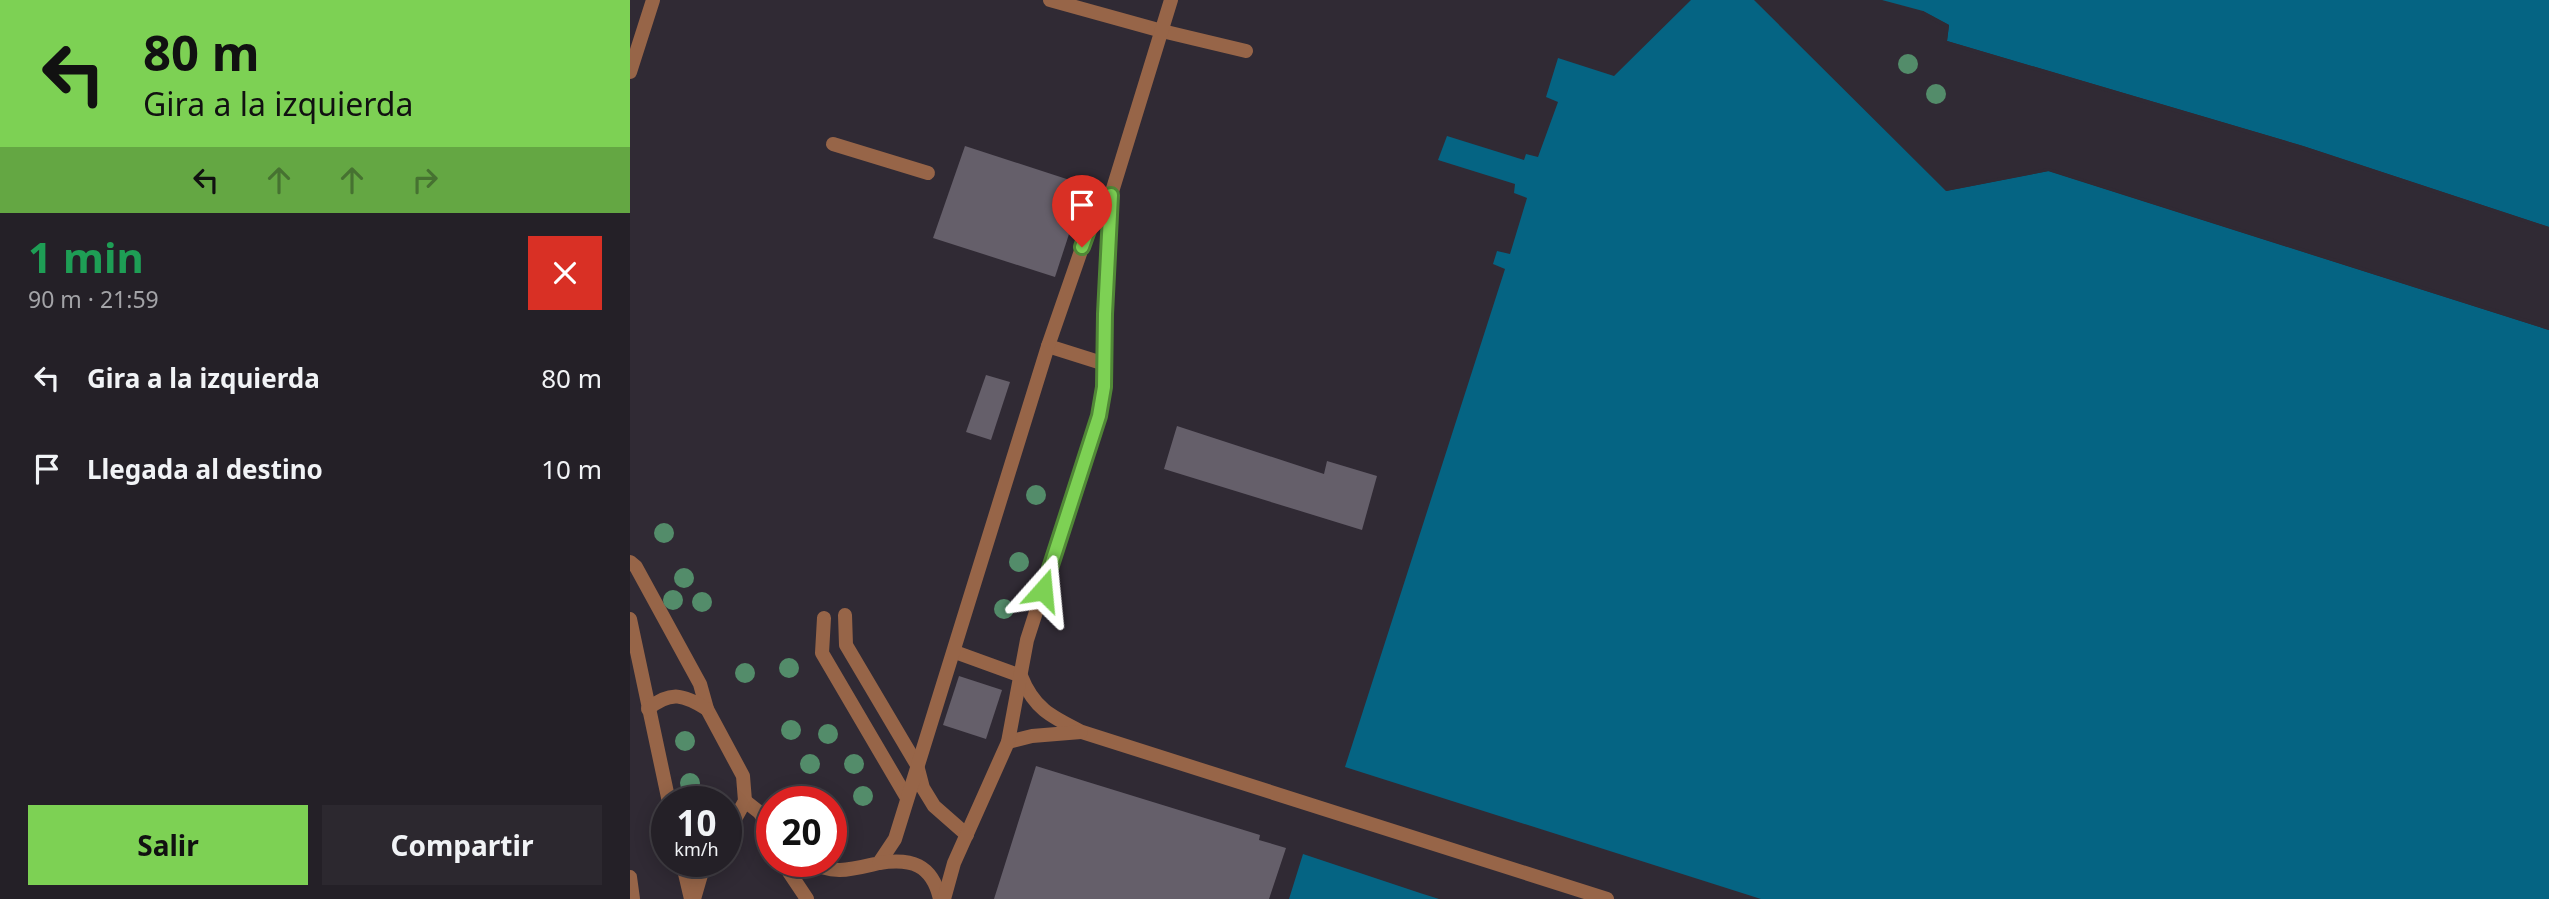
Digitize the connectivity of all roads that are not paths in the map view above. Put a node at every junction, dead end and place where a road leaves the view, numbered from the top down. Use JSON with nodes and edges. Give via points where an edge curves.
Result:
{"nodes":[{"id":1,"x":653,"y":0,"type":"edge"},
{"id":2,"x":1050,"y":0,"type":"edge"},
{"id":3,"x":1171,"y":0,"type":"edge"},
{"id":4,"x":1162,"y":31,"type":"junction"},
{"id":5,"x":1246,"y":51,"type":"dead end"},
{"id":6,"x":630,"y":72,"type":"edge"},
{"id":7,"x":833,"y":144,"type":"dead end"},
{"id":8,"x":928,"y":173,"type":"dead end"},
{"id":9,"x":1111,"y":195,"type":"junction"},
{"id":10,"x":1048,"y":346,"type":"junction"},
{"id":11,"x":1105,"y":364,"type":"junction"},
{"id":12,"x":630,"y":562,"type":"edge"},
{"id":13,"x":845,"y":615,"type":"dead end"},
{"id":14,"x":824,"y":618,"type":"dead end"},
{"id":15,"x":630,"y":619,"type":"edge"},
{"id":16,"x":955,"y":652,"type":"junction"},
{"id":17,"x":1021,"y":676,"type":"junction"},
{"id":18,"x":648,"y":709,"type":"junction"},
{"id":19,"x":707,"y":709,"type":"junction"},
{"id":20,"x":1082,"y":732,"type":"junction"},
{"id":21,"x":1008,"y":742,"type":"junction"},
{"id":22,"x":917,"y":765,"type":"junction"},
{"id":23,"x":665,"y":786,"type":"edge"},
{"id":24,"x":907,"y":798,"type":"junction"},
{"id":25,"x":745,"y":801,"type":"junction"},
{"id":26,"x":742,"y":806,"type":"edge"},
{"id":27,"x":756,"y":810,"type":"edge"},
{"id":28,"x":967,"y":835,"type":"junction"},
{"id":29,"x":879,"y":863,"type":"junction"},
{"id":30,"x":847,"y":870,"type":"edge"},
{"id":31,"x":630,"y":877,"type":"edge"},
{"id":32,"x":687,"y":877,"type":"edge"},
{"id":33,"x":700,"y":877,"type":"edge"},
{"id":34,"x":792,"y":877,"type":"edge"},
{"id":35,"x":633,"y":899,"type":"edge"},
{"id":36,"x":693,"y":899,"type":"edge"},
{"id":37,"x":807,"y":899,"type":"edge"},
{"id":38,"x":942,"y":899,"type":"edge"},
{"id":39,"x":1607,"y":899,"type":"edge"}],
"edges":[{"from":1,"to":6,"type":"street"},
{"from":2,"to":4,"type":"street"},
{"from":3,"to":4,"type":"street"},
{"from":4,"to":5,"type":"street"},
{"from":4,"to":9,"type":"street"},
{"from":7,"to":8,"type":"street"},
{"from":9,"to":10,"type":"street","via":[[1091,222]]},
{"from":9,"to":11,"type":"street"},
{"from":10,"to":11,"type":"street"},
{"from":10,"to":16,"type":"street"},
{"from":11,"to":17,"type":"street","via":[[1099,416],[1027,640]]},
{"from":12,"to":19,"type":"street","via":[[700,684]]},
{"from":13,"to":22,"type":"street","via":[[846,645]]},
{"from":14,"to":24,"type":"street","via":[[822,653]]},
{"from":15,"to":18,"type":"street"},
{"from":16,"to":17,"type":"street"},
{"from":16,"to":22,"type":"street"},
{"from":17,"to":20,"type":"street","via":[[1040,708]]},
{"from":17,"to":21,"type":"street"},
{"from":18,"to":19,"type":"street","via":[[672,696],[688,697]]},
{"from":18,"to":23,"type":"street"},
{"from":19,"to":25,"type":"street","via":[[743,776]]},
{"from":20,"to":21,"type":"street"},
{"from":20,"to":39,"type":"street"},
{"from":21,"to":28,"type":"street"},
{"from":22,"to":24,"type":"street"},
{"from":22,"to":28,"type":"street","via":[[934,806]]},
{"from":24,"to":29,"type":"street","via":[[895,839]]},
{"from":25,"to":26,"type":"street"},
{"from":25,"to":27,"type":"street"},
{"from":28,"to":38,"type":"street"},
{"from":29,"to":30,"type":"street"},
{"from":29,"to":38,"type":"street","via":[[913,863],[928,872]]},
{"from":31,"to":35,"type":"street"},
{"from":32,"to":36,"type":"street"},
{"from":33,"to":36,"type":"street"},
{"from":34,"to":37,"type":"street"}]}
